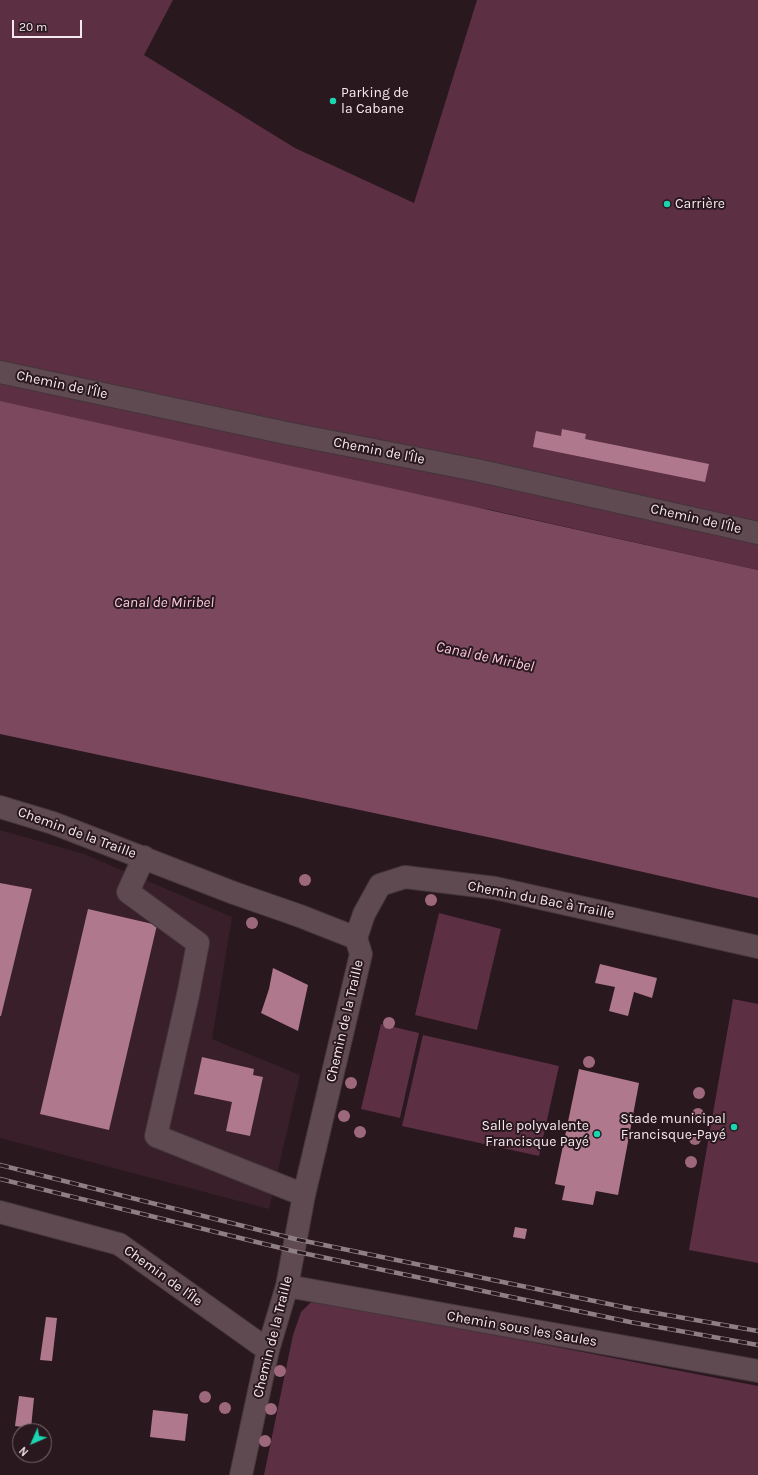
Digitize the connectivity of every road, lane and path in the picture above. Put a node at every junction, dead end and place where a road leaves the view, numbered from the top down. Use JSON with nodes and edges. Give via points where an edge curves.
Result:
{"nodes":[{"id":1,"x":0,"y":372,"type":"edge"},
{"id":2,"x":758,"y":533,"type":"edge"},
{"id":3,"x":0,"y":806,"type":"edge"},
{"id":4,"x":144,"y":857,"type":"junction"},
{"id":5,"x":356,"y":938,"type":"junction"},
{"id":6,"x":758,"y":947,"type":"edge"},
{"id":7,"x":304,"y":1195,"type":"junction"},
{"id":8,"x":0,"y":1212,"type":"edge"},
{"id":9,"x":287,"y":1286,"type":"junction"},
{"id":10,"x":268,"y":1350,"type":"junction"},
{"id":11,"x":758,"y":1371,"type":"edge"},
{"id":12,"x":241,"y":1475,"type":"edge"}],
"edges":[{"from":1,"to":2,"type":"street","name":"Chemin de l'Île","via":[[286,433],[476,470]]},
{"from":3,"to":4,"type":"street","name":"Chemin de la Traille"},
{"from":4,"to":5,"type":"street","name":"Chemin de la Traille"},
{"from":4,"to":7,"type":"street","via":[[128,892],[198,943],[156,1136]]},
{"from":5,"to":6,"type":"street","name":"Chemin du Bac à Traille","via":[[364,914],[380,885],[405,877],[495,888]]},
{"from":5,"to":7,"type":"street","name":"Chemin de la Traille","via":[[361,954]]},
{"from":7,"to":9,"type":"street","name":"Chemin de la Traille"},
{"from":8,"to":10,"type":"street","name":"Chemin de l'Île","via":[[119,1244]]},
{"from":9,"to":10,"type":"street","name":"Chemin de la Traille"},
{"from":9,"to":11,"type":"street","name":"Chemin sous les Saules"},
{"from":10,"to":12,"type":"street","name":"Chemin de la Traille"}]}
